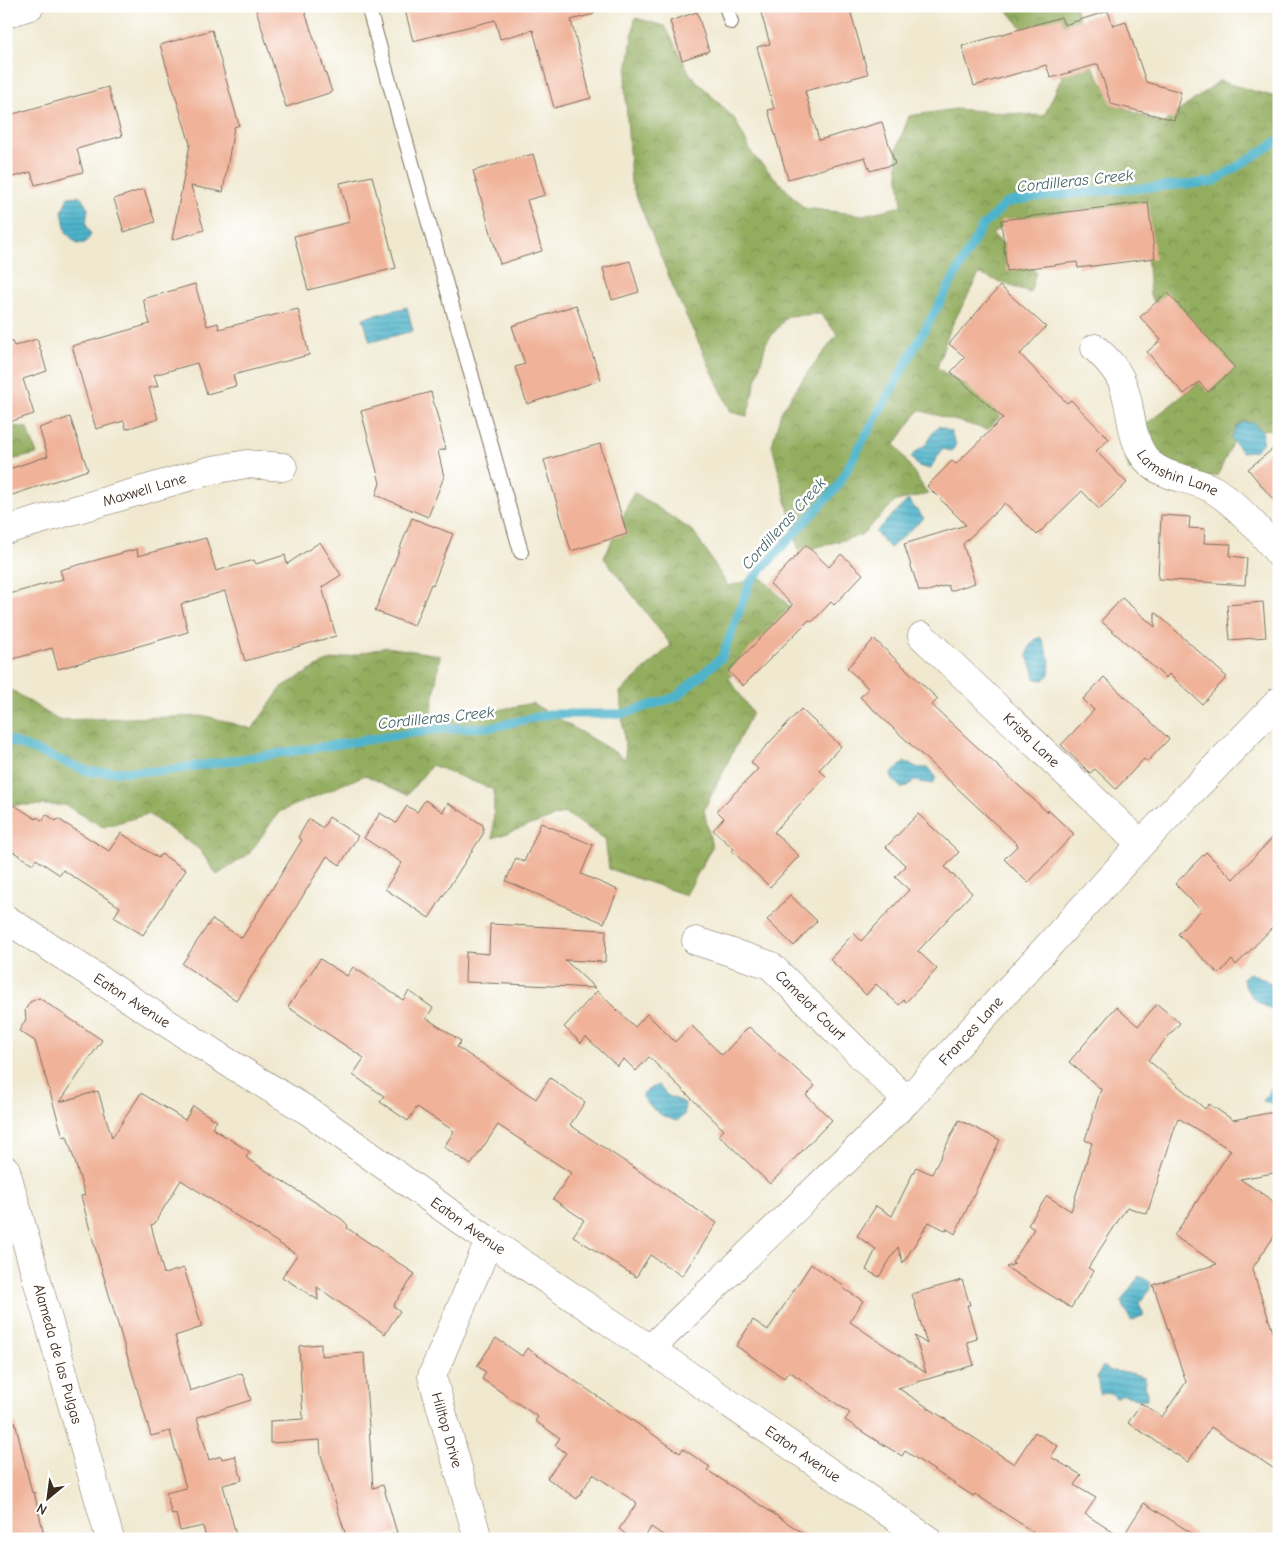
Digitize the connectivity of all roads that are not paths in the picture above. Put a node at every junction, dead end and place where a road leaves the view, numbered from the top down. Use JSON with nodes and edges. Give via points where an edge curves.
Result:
{"nodes":[{"id":1,"x":30,"y":6,"type":"edge"},
{"id":2,"x":368,"y":6,"type":"edge"},
{"id":3,"x":726,"y":6,"type":"edge"},
{"id":4,"x":6,"y":14,"type":"edge"},
{"id":5,"x":731,"y":22,"type":"dead end"},
{"id":6,"x":1095,"y":348,"type":"dead end"},
{"id":7,"x":283,"y":467,"type":"dead end"},
{"id":8,"x":6,"y":530,"type":"edge"},
{"id":9,"x":521,"y":552,"type":"dead end"},
{"id":10,"x":1279,"y":554,"type":"edge"},
{"id":11,"x":922,"y":636,"type":"dead end"},
{"id":12,"x":1279,"y":700,"type":"edge"},
{"id":13,"x":1141,"y":844,"type":"junction"},
{"id":14,"x":6,"y":919,"type":"edge"},
{"id":15,"x":696,"y":941,"type":"dead end"},
{"id":16,"x":908,"y":1101,"type":"junction"},
{"id":17,"x":6,"y":1170,"type":"edge"},
{"id":18,"x":488,"y":1241,"type":"junction"},
{"id":19,"x":650,"y":1349,"type":"junction"},
{"id":20,"x":110,"y":1539,"type":"edge"},
{"id":21,"x":478,"y":1539,"type":"edge"},
{"id":22,"x":927,"y":1539,"type":"edge"}],
"edges":[{"from":1,"to":4,"type":"street"},
{"from":2,"to":9,"type":"lane"},
{"from":3,"to":5,"type":"lane"},
{"from":6,"to":10,"type":"street","name":"Lamshin Lane","via":[[1109,361],[1122,381],[1139,450],[1155,469],[1204,485],[1219,494],[1263,534]]},
{"from":7,"to":8,"type":"street","name":"Maxwell Lane","via":[[247,464],[212,470]]},
{"from":11,"to":13,"type":"street","name":"Krista Lane"},
{"from":12,"to":13,"type":"street","name":"Frances Lane"},
{"from":13,"to":16,"type":"street","name":"Frances Lane"},
{"from":14,"to":18,"type":"street","name":"Eaton Avenue","via":[[308,1111]]},
{"from":15,"to":16,"type":"street","name":"Camelot Court","via":[[770,965]]},
{"from":16,"to":19,"type":"street","name":"Frances Lane"},
{"from":17,"to":20,"type":"street","name":"Alameda de las Pulgas"},
{"from":18,"to":19,"type":"street","name":"Eaton Avenue"},
{"from":18,"to":21,"type":"street","name":"Hilltop Drive","via":[[432,1376]]},
{"from":19,"to":22,"type":"street","name":"Eaton Avenue"}]}
